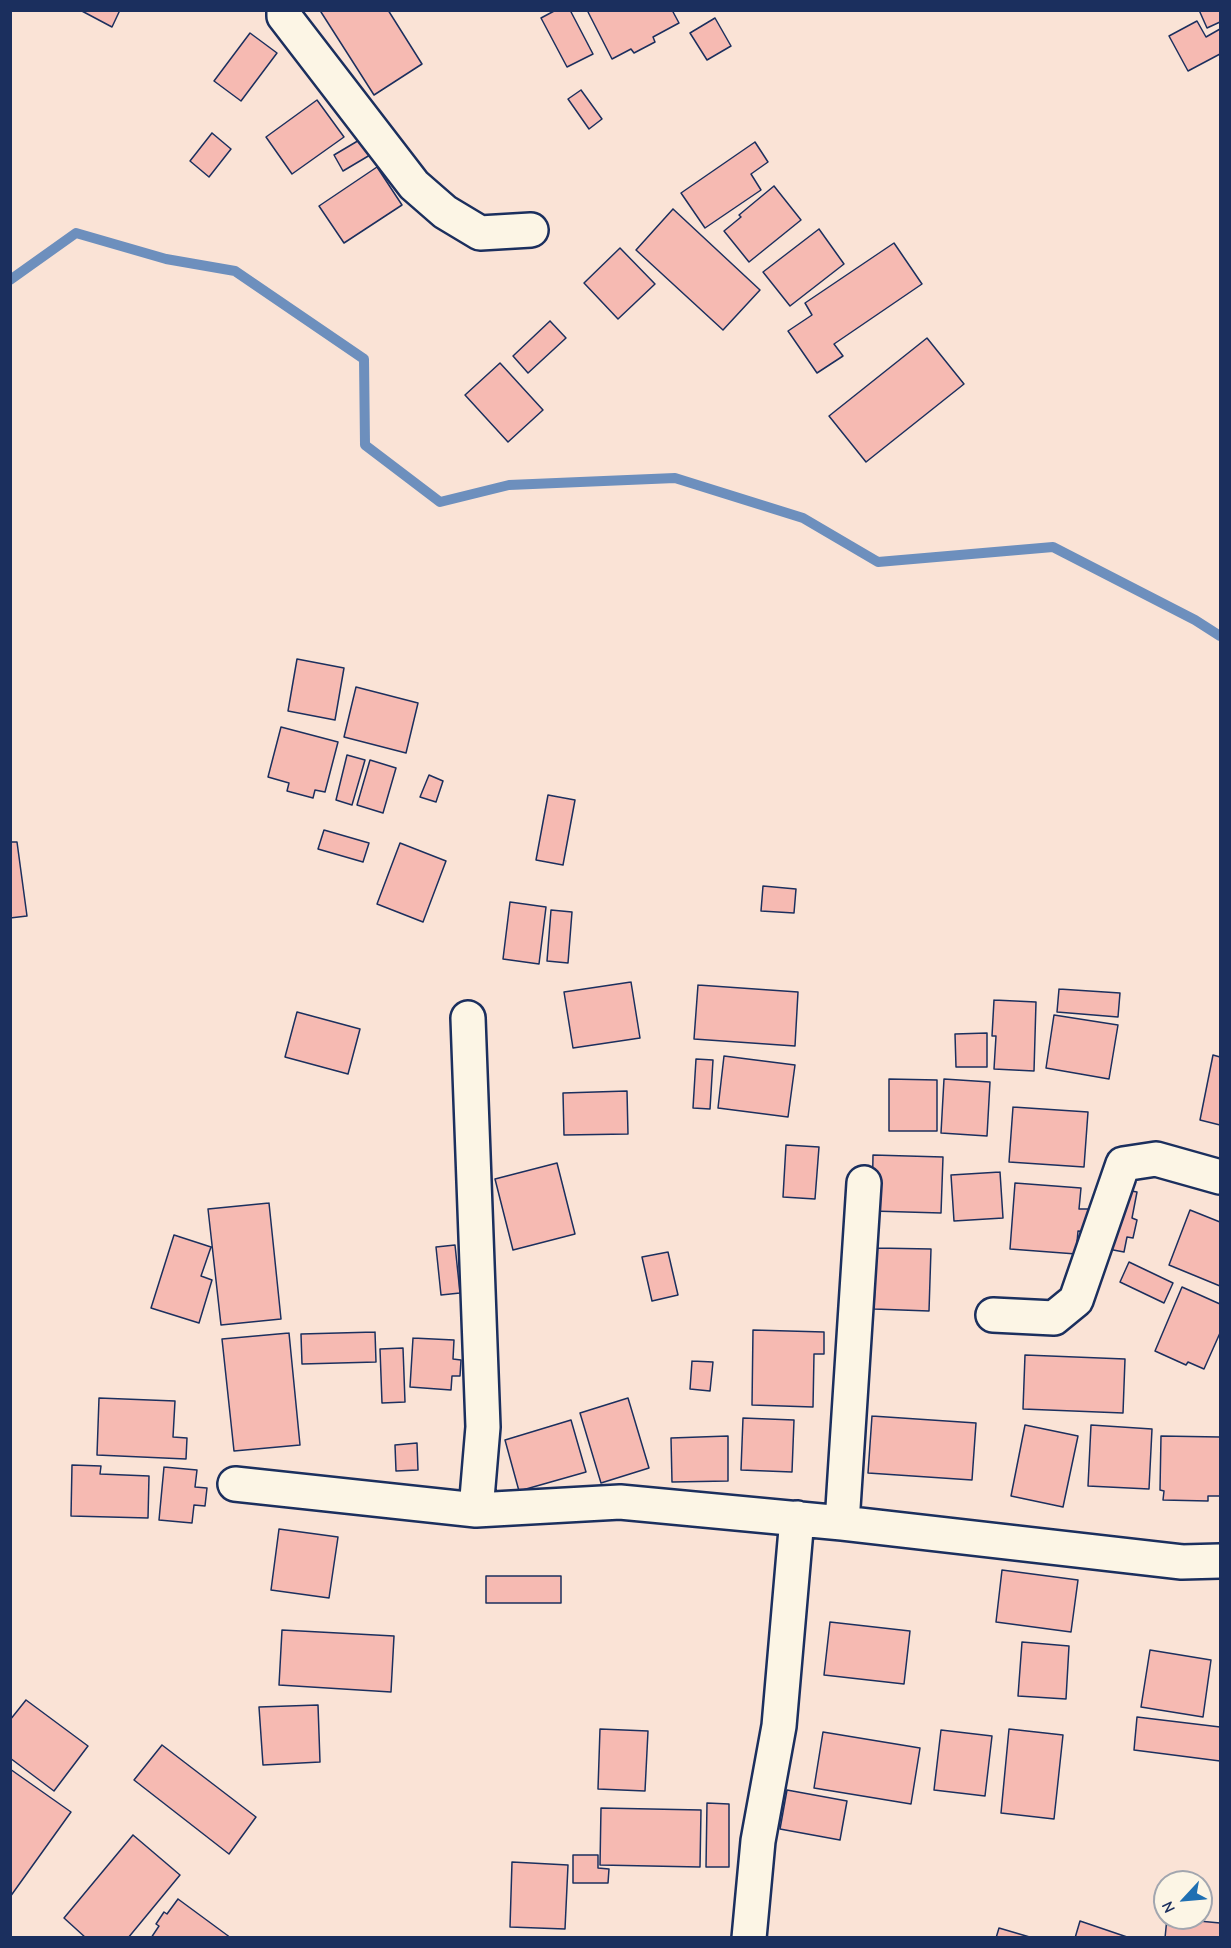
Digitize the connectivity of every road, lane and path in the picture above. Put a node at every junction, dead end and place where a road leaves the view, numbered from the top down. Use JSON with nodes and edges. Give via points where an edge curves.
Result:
{"nodes":[{"id":1,"x":284,"y":10,"type":"edge"},
{"id":2,"x":531,"y":230,"type":"dead end"},
{"id":3,"x":468,"y":1018,"type":"dead end"},
{"id":4,"x":1221,"y":1177,"type":"edge"},
{"id":5,"x":864,"y":1183,"type":"dead end"},
{"id":6,"x":993,"y":1315,"type":"dead end"},
{"id":7,"x":235,"y":1484,"type":"dead end"},
{"id":8,"x":476,"y":1510,"type":"junction"},
{"id":9,"x":797,"y":1518,"type":"junction"},
{"id":10,"x":842,"y":1523,"type":"junction"},
{"id":11,"x":1221,"y":1561,"type":"edge"},
{"id":12,"x":749,"y":1938,"type":"edge"}],
"edges":[{"from":1,"to":2,"type":"street","via":[[284,16],[414,185],[446,212],[480,233]]},
{"from":3,"to":8,"type":"street","via":[[483,1427]]},
{"from":4,"to":6,"type":"street","via":[[1156,1159],[1123,1164],[1076,1300],[1054,1318]]},
{"from":5,"to":10,"type":"street"},
{"from":7,"to":8,"type":"street"},
{"from":8,"to":9,"type":"street","via":[[620,1502]]},
{"from":9,"to":10,"type":"street"},
{"from":9,"to":12,"type":"street","via":[[779,1726],[758,1841]]},
{"from":10,"to":11,"type":"street","via":[[1182,1562]]}]}
